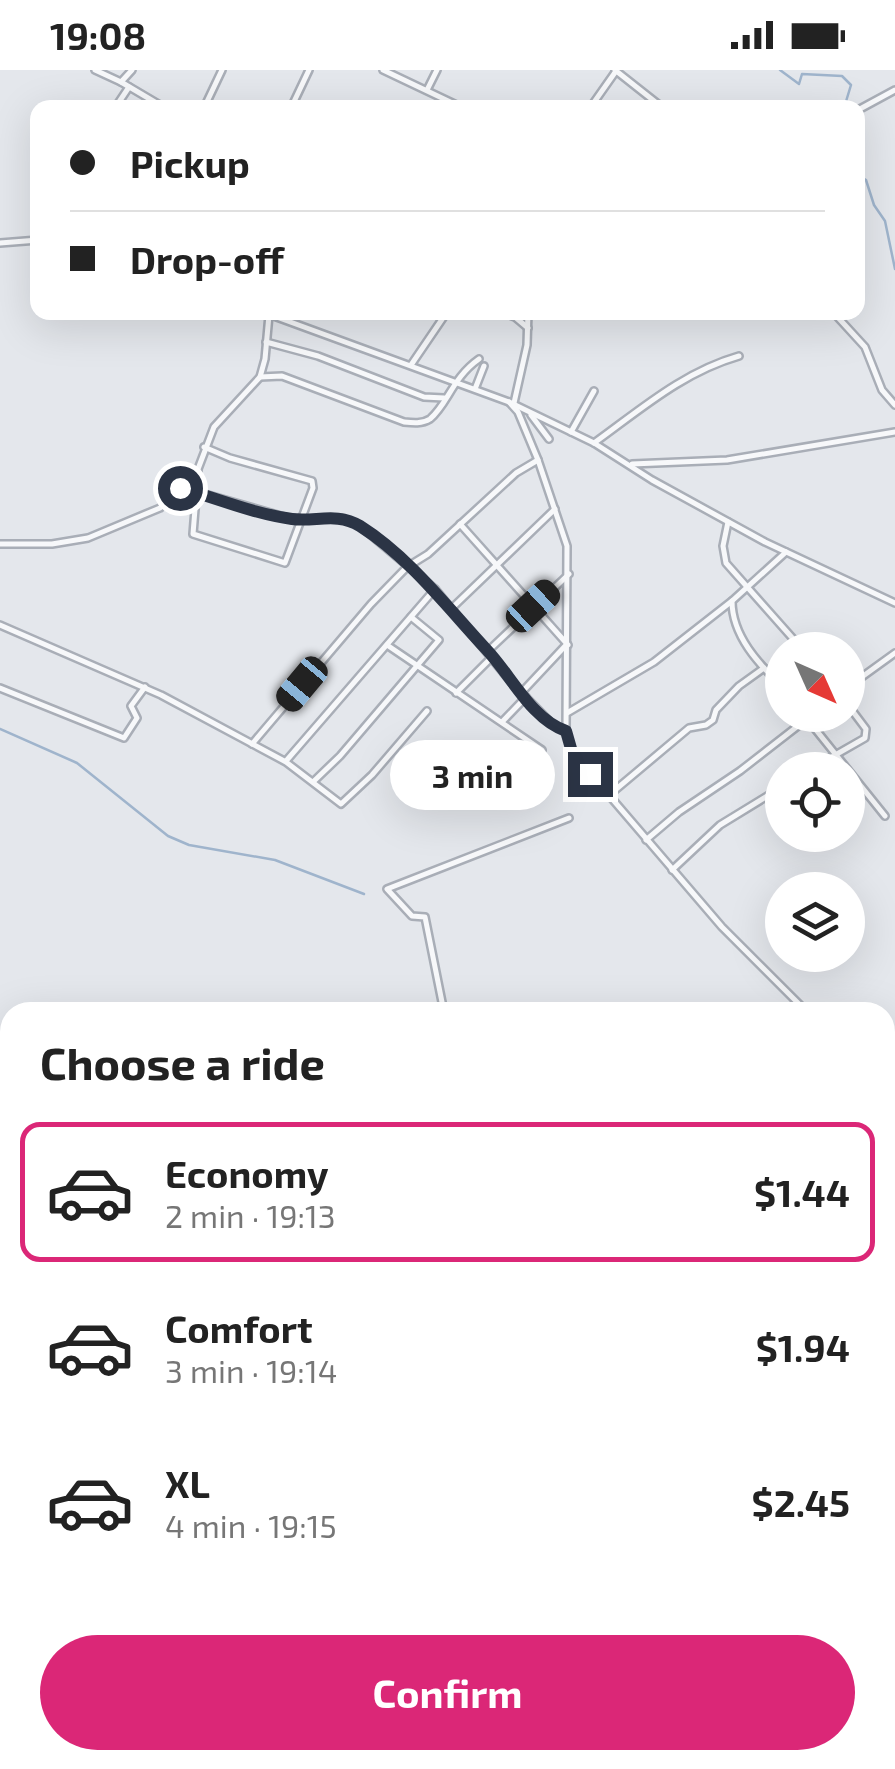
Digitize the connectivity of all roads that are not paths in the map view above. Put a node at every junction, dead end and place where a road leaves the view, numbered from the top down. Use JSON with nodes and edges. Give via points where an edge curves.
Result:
{"nodes":[{"id":1,"x":95,"y":70,"type":"edge"},
{"id":2,"x":132,"y":70,"type":"edge"},
{"id":3,"x":222,"y":70,"type":"edge"},
{"id":4,"x":309,"y":70,"type":"edge"},
{"id":5,"x":383,"y":70,"type":"edge"},
{"id":6,"x":437,"y":70,"type":"edge"},
{"id":7,"x":615,"y":70,"type":"edge"},
{"id":8,"x":121,"y":82,"type":"junction"},
{"id":9,"x":130,"y":87,"type":"junction"},
{"id":10,"x":427,"y":90,"type":"junction"},
{"id":11,"x":895,"y":90,"type":"edge"},
{"id":12,"x":121,"y":100,"type":"edge"},
{"id":13,"x":151,"y":100,"type":"edge"},
{"id":14,"x":208,"y":100,"type":"edge"},
{"id":15,"x":295,"y":100,"type":"edge"},
{"id":16,"x":447,"y":100,"type":"edge"},
{"id":17,"x":595,"y":100,"type":"edge"},
{"id":18,"x":653,"y":100,"type":"edge"},
{"id":19,"x":865,"y":106,"type":"edge"},
{"id":20,"x":30,"y":241,"type":"edge"},
{"id":21,"x":0,"y":243,"type":"edge"},
{"id":22,"x":266,"y":320,"type":"edge"},
{"id":23,"x":283,"y":320,"type":"edge"},
{"id":24,"x":442,"y":320,"type":"edge"},
{"id":25,"x":519,"y":320,"type":"edge"},
{"id":26,"x":528,"y":320,"type":"edge"},
{"id":27,"x":838,"y":320,"type":"edge"},
{"id":28,"x":528,"y":328,"type":"junction"},
{"id":29,"x":266,"y":342,"type":"junction"},
{"id":30,"x":739,"y":356,"type":"dead end"},
{"id":31,"x":479,"y":358,"type":"dead end"},
{"id":32,"x":411,"y":365,"type":"junction"},
{"id":33,"x":484,"y":366,"type":"dead end"},
{"id":34,"x":260,"y":377,"type":"junction"},
{"id":35,"x":454,"y":382,"type":"junction"},
{"id":36,"x":475,"y":389,"type":"junction"},
{"id":37,"x":594,"y":391,"type":"dead end"},
{"id":38,"x":444,"y":398,"type":"junction"},
{"id":39,"x":511,"y":403,"type":"junction"},
{"id":40,"x":895,"y":405,"type":"edge"},
{"id":41,"x":530,"y":412,"type":"junction"},
{"id":42,"x":571,"y":432,"type":"junction"},
{"id":43,"x":895,"y":432,"type":"edge"},
{"id":44,"x":548,"y":439,"type":"dead end"},
{"id":45,"x":594,"y":443,"type":"junction"},
{"id":46,"x":204,"y":447,"type":"junction"},
{"id":47,"x":538,"y":460,"type":"junction"},
{"id":48,"x":632,"y":464,"type":"junction"},
{"id":49,"x":198,"y":469,"type":"junction"},
{"id":50,"x":180,"y":488,"type":"junction"},
{"id":51,"x":199,"y":493,"type":"junction"},
{"id":52,"x":555,"y":509,"type":"junction"},
{"id":53,"x":302,"y":518,"type":"junction"},
{"id":54,"x":728,"y":522,"type":"junction"},
{"id":55,"x":460,"y":524,"type":"junction"},
{"id":56,"x":0,"y":544,"type":"edge"},
{"id":57,"x":786,"y":552,"type":"junction"},
{"id":58,"x":496,"y":566,"type":"junction"},
{"id":59,"x":408,"y":567,"type":"junction"},
{"id":60,"x":569,"y":574,"type":"junction"},
{"id":61,"x":748,"y":588,"type":"junction"},
{"id":62,"x":434,"y":590,"type":"junction"},
{"id":63,"x":732,"y":601,"type":"junction"},
{"id":64,"x":895,"y":603,"type":"edge"},
{"id":65,"x":533,"y":606,"type":"junction"},
{"id":66,"x":452,"y":609,"type":"junction"},
{"id":67,"x":411,"y":617,"type":"junction"},
{"id":68,"x":0,"y":625,"type":"edge"},
{"id":69,"x":787,"y":632,"type":"edge"},
{"id":70,"x":387,"y":644,"type":"junction"},
{"id":71,"x":567,"y":645,"type":"junction"},
{"id":72,"x":895,"y":653,"type":"edge"},
{"id":73,"x":490,"y":654,"type":"junction"},
{"id":74,"x":416,"y":667,"type":"junction"},
{"id":75,"x":764,"y":668,"type":"joint"},
{"id":76,"x":865,"y":675,"type":"edge"},
{"id":77,"x":145,"y":687,"type":"junction"},
{"id":78,"x":0,"y":688,"type":"edge"},
{"id":79,"x":456,"y":693,"type":"junction"},
{"id":80,"x":524,"y":695,"type":"junction"},
{"id":81,"x":427,"y":711,"type":"dead end"},
{"id":82,"x":568,"y":713,"type":"junction"},
{"id":83,"x":502,"y":722,"type":"junction"},
{"id":84,"x":566,"y":731,"type":"junction"},
{"id":85,"x":865,"y":731,"type":"edge"},
{"id":86,"x":788,"y":732,"type":"edge"},
{"id":87,"x":820,"y":732,"type":"edge"},
{"id":88,"x":252,"y":744,"type":"junction"},
{"id":89,"x":542,"y":750,"type":"dead end"},
{"id":90,"x":836,"y":752,"type":"edge"},
{"id":91,"x":843,"y":752,"type":"edge"},
{"id":92,"x":286,"y":762,"type":"junction"},
{"id":93,"x":314,"y":781,"type":"junction"},
{"id":94,"x":865,"y":790,"type":"edge"},
{"id":95,"x":608,"y":796,"type":"junction"},
{"id":96,"x":765,"y":797,"type":"edge"},
{"id":97,"x":885,"y":816,"type":"dead end"},
{"id":98,"x":569,"y":818,"type":"dead end"},
{"id":99,"x":646,"y":840,"type":"junction"},
{"id":100,"x":672,"y":870,"type":"junction"},
{"id":101,"x":442,"y":1002,"type":"edge"},
{"id":102,"x":797,"y":1002,"type":"edge"}],
"edges":[{"from":1,"to":8,"type":"street"},
{"from":2,"to":8,"type":"street"},
{"from":3,"to":14,"type":"street"},
{"from":4,"to":15,"type":"street"},
{"from":5,"to":10,"type":"street"},
{"from":6,"to":10,"type":"street"},
{"from":7,"to":17,"type":"street"},
{"from":7,"to":18,"type":"street"},
{"from":8,"to":9,"type":"street"},
{"from":9,"to":12,"type":"street"},
{"from":9,"to":13,"type":"street"},
{"from":10,"to":16,"type":"street"},
{"from":11,"to":19,"type":"street"},
{"from":20,"to":21,"type":"street"},
{"from":22,"to":29,"type":"street"},
{"from":23,"to":32,"type":"street"},
{"from":24,"to":32,"type":"street"},
{"from":25,"to":28,"type":"street"},
{"from":26,"to":28,"type":"street"},
{"from":27,"to":40,"type":"street","via":[[866,348]]},
{"from":28,"to":39,"type":"street"},
{"from":29,"to":34,"type":"street"},
{"from":29,"to":38,"type":"street","via":[[424,397]]},
{"from":30,"to":45,"type":"street","via":[[643,403]]},
{"from":31,"to":35,"type":"street"},
{"from":32,"to":35,"type":"street"},
{"from":33,"to":36,"type":"street"},
{"from":34,"to":38,"type":"street","via":[[282,376],[404,422],[424,422]]},
{"from":34,"to":46,"type":"street"},
{"from":35,"to":36,"type":"street"},
{"from":35,"to":38,"type":"street"},
{"from":36,"to":39,"type":"street"},
{"from":37,"to":42,"type":"street"},
{"from":39,"to":41,"type":"street"},
{"from":39,"to":47,"type":"street"},
{"from":41,"to":42,"type":"street"},
{"from":41,"to":44,"type":"street"},
{"from":42,"to":45,"type":"street"},
{"from":43,"to":48,"type":"street","via":[[728,460]]},
{"from":45,"to":48,"type":"street"},
{"from":46,"to":49,"type":"street"},
{"from":46,"to":53,"type":"street","via":[[312,481]]},
{"from":47,"to":52,"type":"street"},
{"from":47,"to":55,"type":"street"},
{"from":48,"to":54,"type":"street"},
{"from":49,"to":50,"type":"street"},
{"from":49,"to":51,"type":"street"},
{"from":50,"to":51,"type":"street"},
{"from":50,"to":56,"type":"street","via":[[158,509],[88,538]]},
{"from":51,"to":53,"type":"street"},
{"from":51,"to":53,"type":"street","via":[[193,534],[277,562],[286,561]]},
{"from":52,"to":58,"type":"street"},
{"from":52,"to":60,"type":"street"},
{"from":53,"to":59,"type":"street","via":[[350,520]]},
{"from":54,"to":57,"type":"street"},
{"from":54,"to":61,"type":"street","via":[[724,556]]},
{"from":55,"to":58,"type":"street"},
{"from":55,"to":59,"type":"street"},
{"from":57,"to":61,"type":"street"},
{"from":57,"to":64,"type":"street"},
{"from":58,"to":65,"type":"street"},
{"from":58,"to":66,"type":"street"},
{"from":59,"to":62,"type":"street"},
{"from":59,"to":88,"type":"street"},
{"from":60,"to":65,"type":"street"},
{"from":60,"to":71,"type":"street"},
{"from":61,"to":63,"type":"street"},
{"from":61,"to":69,"type":"street"},
{"from":62,"to":66,"type":"street"},
{"from":62,"to":67,"type":"street"},
{"from":63,"to":75,"type":"street","via":[[738,632]]},
{"from":63,"to":82,"type":"street","via":[[654,662]]},
{"from":65,"to":71,"type":"street"},
{"from":65,"to":73,"type":"street"},
{"from":66,"to":73,"type":"street"},
{"from":67,"to":70,"type":"street"},
{"from":67,"to":74,"type":"street","via":[[439,640]]},
{"from":68,"to":77,"type":"street"},
{"from":70,"to":74,"type":"street"},
{"from":70,"to":92,"type":"street"},
{"from":71,"to":80,"type":"street"},
{"from":71,"to":82,"type":"street"},
{"from":72,"to":76,"type":"street"},
{"from":73,"to":79,"type":"street"},
{"from":73,"to":80,"type":"street"},
{"from":74,"to":79,"type":"street"},
{"from":74,"to":93,"type":"street"},
{"from":75,"to":95,"type":"street","via":[[738,686],[713,720],[689,728]]},
{"from":77,"to":78,"type":"street","via":[[131,706],[137,718],[124,738]]},
{"from":77,"to":88,"type":"street"},
{"from":79,"to":83,"type":"street"},
{"from":80,"to":83,"type":"street"},
{"from":80,"to":84,"type":"street"},
{"from":81,"to":93,"type":"street","via":[[344,803]]},
{"from":82,"to":84,"type":"street"},
{"from":83,"to":89,"type":"street"},
{"from":84,"to":95,"type":"street","via":[[572,752]]},
{"from":85,"to":91,"type":"street","via":[[862,741]]},
{"from":86,"to":99,"type":"street"},
{"from":87,"to":90,"type":"street"},
{"from":88,"to":92,"type":"street"},
{"from":92,"to":93,"type":"street"},
{"from":94,"to":97,"type":"street"},
{"from":95,"to":99,"type":"street"},
{"from":96,"to":100,"type":"street","via":[[720,825]]},
{"from":98,"to":101,"type":"street","via":[[386,889],[412,916],[426,916]]},
{"from":99,"to":100,"type":"street"},
{"from":100,"to":102,"type":"street"}]}
